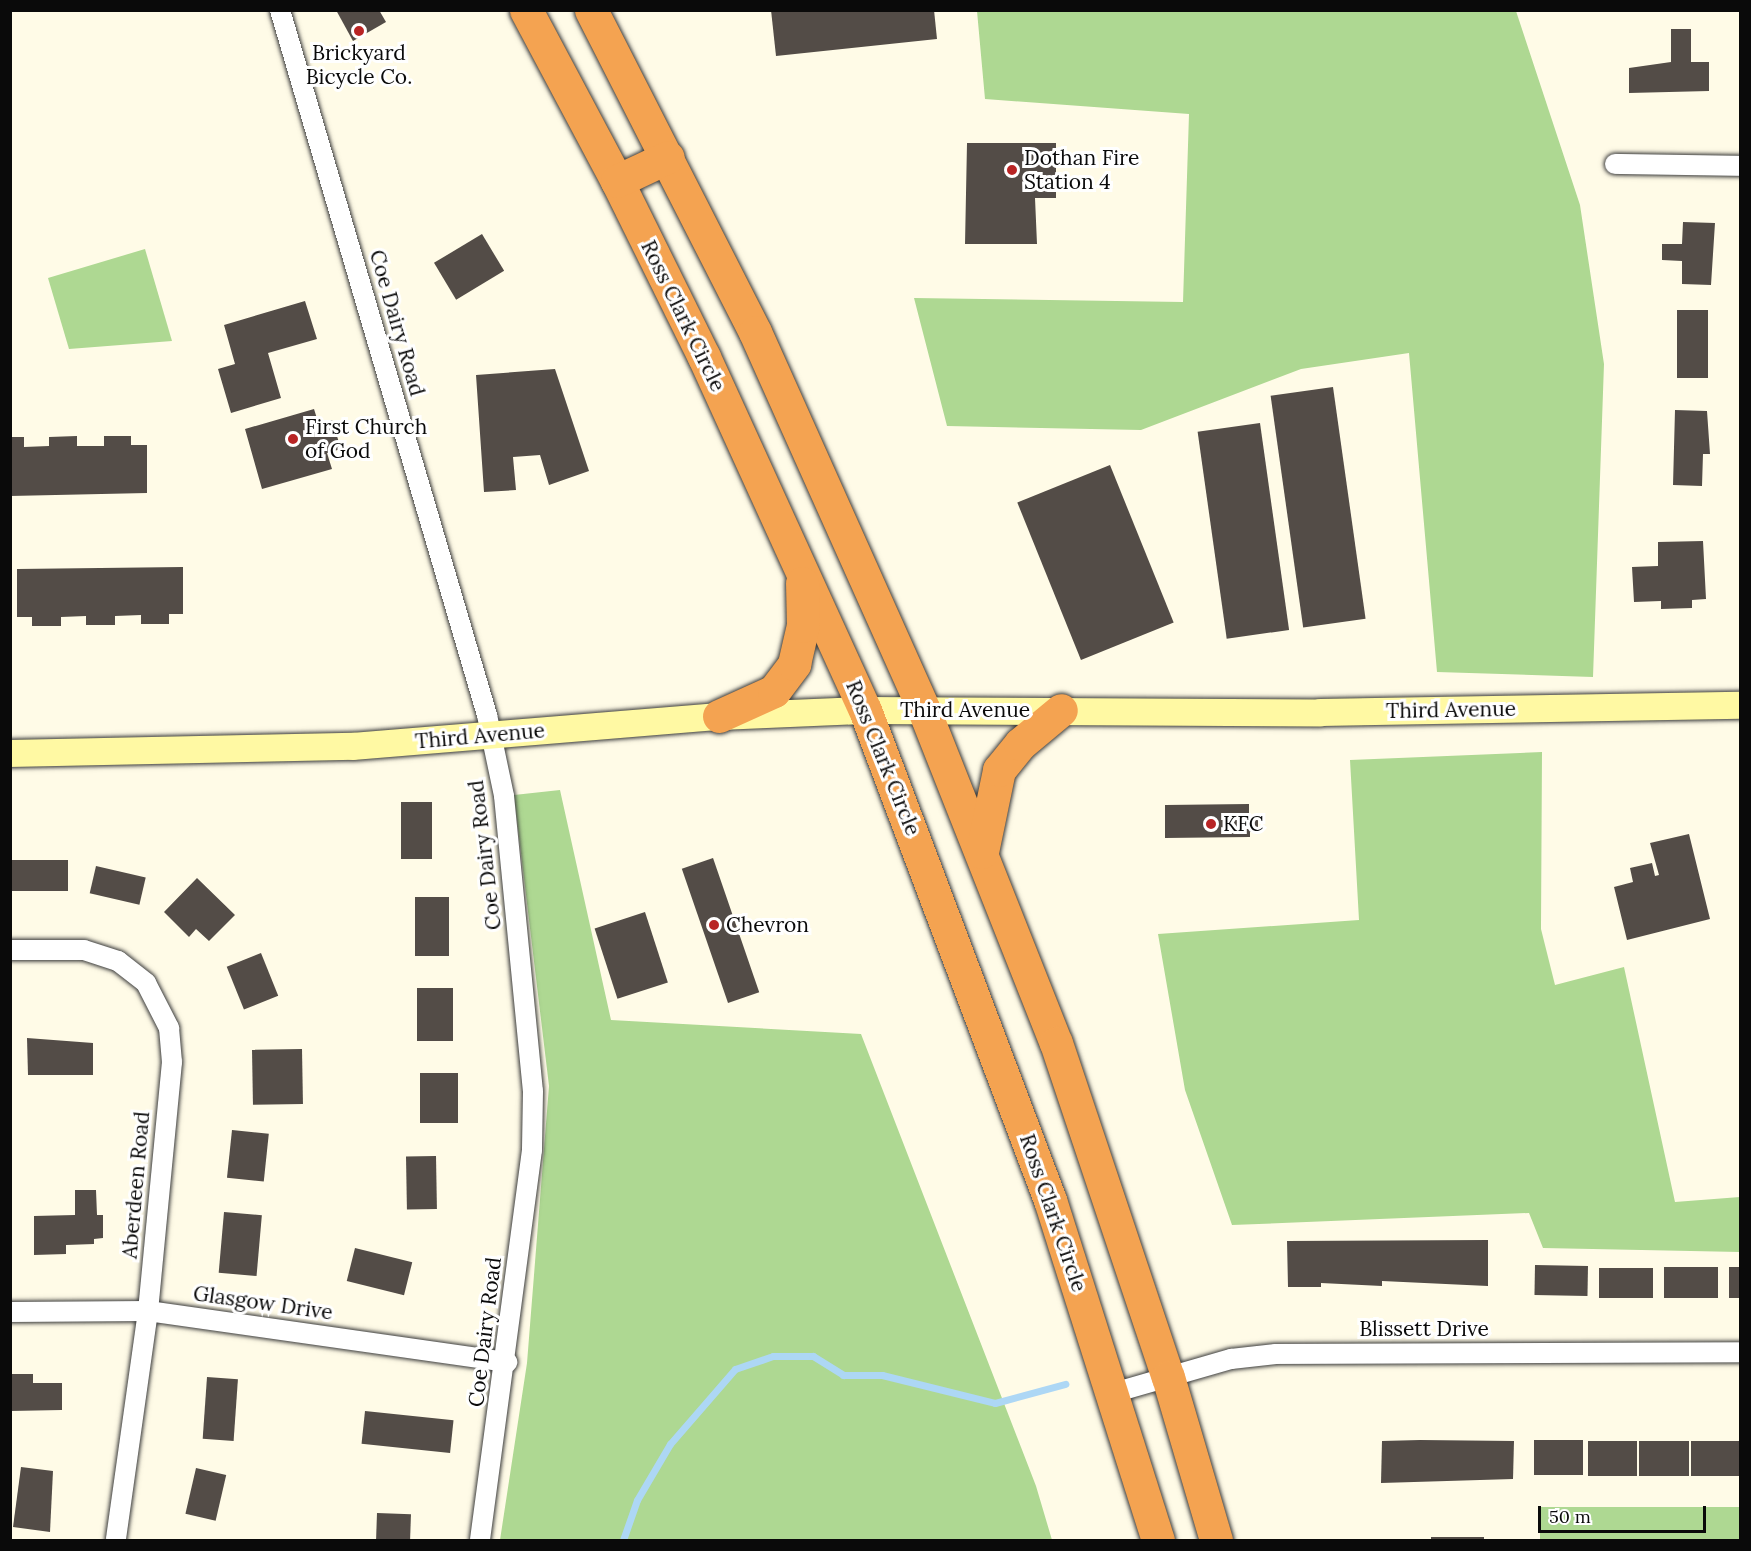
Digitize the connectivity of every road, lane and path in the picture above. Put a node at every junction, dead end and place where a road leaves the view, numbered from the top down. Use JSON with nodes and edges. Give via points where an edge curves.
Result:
{"nodes":[{"id":1,"x":280,"y":10,"type":"edge"},
{"id":2,"x":526,"y":10,"type":"edge"},
{"id":3,"x":591,"y":10,"type":"edge"},
{"id":4,"x":668,"y":157,"type":"junction"},
{"id":5,"x":1615,"y":164,"type":"dead end"},
{"id":6,"x":1740,"y":166,"type":"edge"},
{"id":7,"x":617,"y":180,"type":"junction"},
{"id":8,"x":801,"y":569,"type":"junction"},
{"id":9,"x":1740,"y":705,"type":"edge"},
{"id":10,"x":865,"y":710,"type":"junction"},
{"id":11,"x":924,"y":710,"type":"junction"},
{"id":12,"x":1061,"y":711,"type":"junction"},
{"id":13,"x":719,"y":716,"type":"junction"},
{"id":14,"x":493,"y":736,"type":"junction"},
{"id":15,"x":10,"y":753,"type":"edge"},
{"id":16,"x":982,"y":852,"type":"junction"},
{"id":17,"x":10,"y":950,"type":"edge"},
{"id":18,"x":148,"y":1311,"type":"junction"},
{"id":19,"x":10,"y":1312,"type":"edge"},
{"id":20,"x":1740,"y":1352,"type":"edge"},
{"id":21,"x":507,"y":1362,"type":"junction"},
{"id":22,"x":1168,"y":1377,"type":"junction"},
{"id":23,"x":1113,"y":1393,"type":"junction"},
{"id":24,"x":116,"y":1540,"type":"edge"},
{"id":25,"x":480,"y":1540,"type":"edge"},
{"id":26,"x":1158,"y":1540,"type":"edge"},
{"id":27,"x":1216,"y":1540,"type":"edge"}],
"edges":[{"from":1,"to":14,"type":"street","name":"Coe Dairy Road"},
{"from":2,"to":7,"type":"highway","name":"Ross Clark Circle"},
{"from":3,"to":4,"type":"highway"},
{"from":4,"to":7,"type":"highway"},
{"from":4,"to":11,"type":"highway","via":[[765,354]]},
{"from":5,"to":6,"type":"street"},
{"from":7,"to":8,"type":"highway","name":"Ross Clark Circle"},
{"from":8,"to":10,"type":"highway","name":"Ross Clark Circle"},
{"from":8,"to":13,"type":"highway","via":[[803,626],[794,664],[774,691]]},
{"from":9,"to":12,"type":"street","name":"Third Avenue","via":[[1320,712]]},
{"from":10,"to":11,"type":"street","name":"Third Avenue"},
{"from":10,"to":13,"type":"street","name":"Third Avenue"},
{"from":10,"to":23,"type":"highway","name":"Ross Clark Circle","via":[[1002,1066]]},
{"from":11,"to":12,"type":"street","name":"Third Avenue"},
{"from":11,"to":16,"type":"highway"},
{"from":12,"to":16,"type":"highway","via":[[1020,744],[999,771]]},
{"from":13,"to":14,"type":"street","name":"Third Avenue"},
{"from":14,"to":15,"type":"street","name":"Third Avenue","via":[[352,746]]},
{"from":14,"to":21,"type":"street","name":"Coe Dairy Road","via":[[504,796],[533,1091],[532,1150]]},
{"from":16,"to":22,"type":"highway","via":[[1056,1043]]},
{"from":17,"to":18,"type":"street","name":"Aberdeen Road","via":[[66,949],[102,954],[133,971],[164,1012],[172,1062]]},
{"from":18,"to":19,"type":"street","name":"Glasgow Drive"},
{"from":18,"to":21,"type":"street","name":"Glasgow Drive"},
{"from":18,"to":24,"type":"street","name":"Aberdeen Road"},
{"from":20,"to":22,"type":"street","name":"Blissett Drive","via":[[1276,1354],[1231,1359]]},
{"from":21,"to":25,"type":"street","name":"Coe Dairy Road"},
{"from":22,"to":23,"type":"street","name":"Blissett Drive"},
{"from":22,"to":27,"type":"highway"},
{"from":23,"to":26,"type":"highway","name":"Ross Clark Circle"}]}
